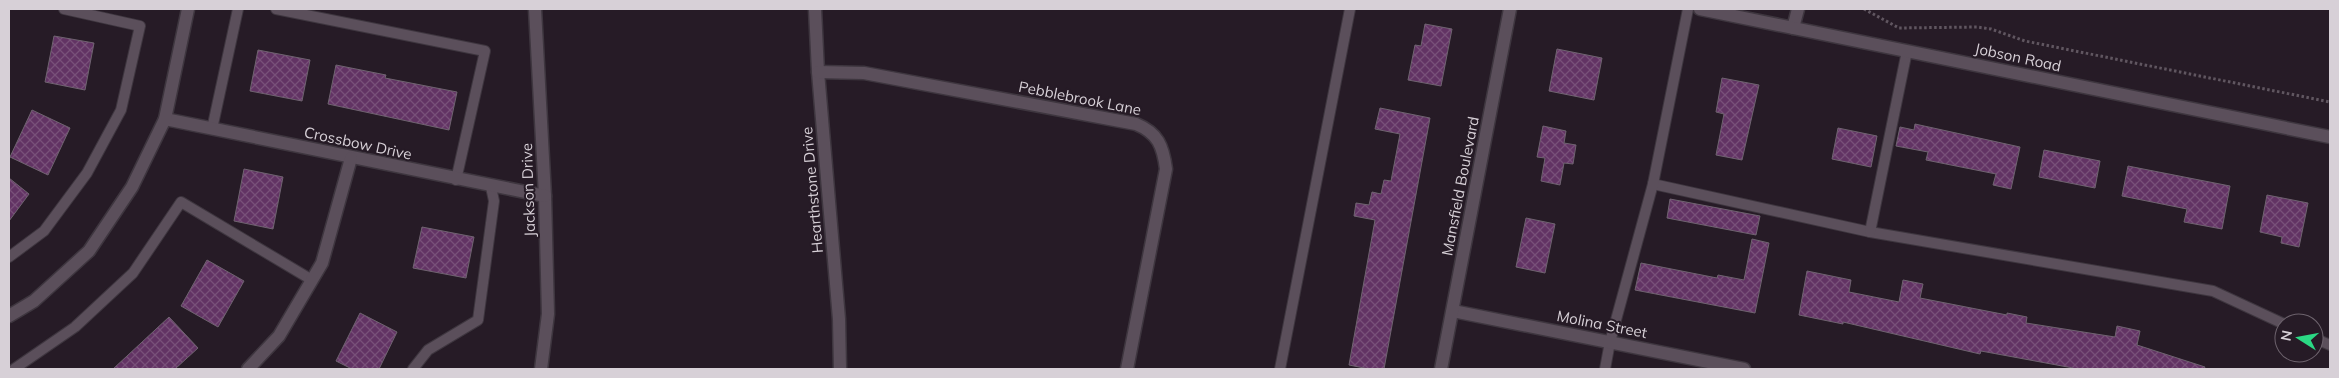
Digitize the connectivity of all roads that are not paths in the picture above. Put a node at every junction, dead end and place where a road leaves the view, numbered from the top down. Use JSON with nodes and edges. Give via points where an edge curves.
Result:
{"nodes":[{"id":1,"x":64,"y":9,"type":"edge"},
{"id":2,"x":188,"y":9,"type":"edge"},
{"id":3,"x":238,"y":9,"type":"edge"},
{"id":4,"x":276,"y":9,"type":"edge"},
{"id":5,"x":535,"y":9,"type":"edge"},
{"id":6,"x":815,"y":9,"type":"edge"},
{"id":7,"x":1350,"y":9,"type":"edge"},
{"id":8,"x":1510,"y":9,"type":"edge"},
{"id":9,"x":1688,"y":9,"type":"edge"},
{"id":10,"x":1700,"y":9,"type":"edge"},
{"id":11,"x":1798,"y":9,"type":"edge"},
{"id":12,"x":1794,"y":28,"type":"junction"},
{"id":13,"x":1907,"y":51,"type":"junction"},
{"id":14,"x":818,"y":72,"type":"junction"},
{"id":15,"x":165,"y":120,"type":"junction"},
{"id":16,"x":212,"y":129,"type":"junction"},
{"id":17,"x":2330,"y":137,"type":"edge"},
{"id":18,"x":351,"y":158,"type":"junction"},
{"id":19,"x":456,"y":180,"type":"junction"},
{"id":20,"x":1654,"y":184,"type":"junction"},
{"id":21,"x":490,"y":187,"type":"junction"},
{"id":22,"x":545,"y":196,"type":"junction"},
{"id":23,"x":1870,"y":232,"type":"junction"},
{"id":24,"x":9,"y":257,"type":"edge"},
{"id":25,"x":312,"y":280,"type":"junction"},
{"id":26,"x":1453,"y":310,"type":"junction"},
{"id":27,"x":9,"y":316,"type":"edge"},
{"id":28,"x":2274,"y":319,"type":"edge"},
{"id":29,"x":1610,"y":342,"type":"junction"},
{"id":30,"x":14,"y":369,"type":"edge"},
{"id":31,"x":248,"y":369,"type":"edge"},
{"id":32,"x":413,"y":369,"type":"edge"},
{"id":33,"x":541,"y":369,"type":"edge"},
{"id":34,"x":840,"y":369,"type":"edge"},
{"id":35,"x":1127,"y":369,"type":"edge"},
{"id":36,"x":1280,"y":369,"type":"edge"},
{"id":37,"x":1441,"y":369,"type":"edge"},
{"id":38,"x":1605,"y":369,"type":"edge"},
{"id":39,"x":1744,"y":369,"type":"edge"}],
"edges":[{"from":1,"to":24,"type":"lane","via":[[140,26],[134,54],[121,110],[87,173],[44,231]]},
{"from":2,"to":15,"type":"street"},
{"from":3,"to":16,"type":"lane"},
{"from":4,"to":19,"type":"lane","via":[[485,51]]},
{"from":5,"to":22,"type":"street","name":"Jackson Drive"},
{"from":6,"to":14,"type":"street","name":"Hearthstone Drive"},
{"from":7,"to":36,"type":"lane"},
{"from":8,"to":26,"type":"street","name":"Mansfield Boulevard"},
{"from":9,"to":20,"type":"lane"},
{"from":10,"to":12,"type":"street","name":"Jobson Road"},
{"from":11,"to":12,"type":"street"},
{"from":12,"to":13,"type":"street","name":"Jobson Road"},
{"from":13,"to":17,"type":"street","name":"Jobson Road"},
{"from":13,"to":23,"type":"lane"},
{"from":14,"to":34,"type":"street","name":"Hearthstone Drive","via":[[839,319]]},
{"from":14,"to":35,"type":"street","name":"Pebblebrook Lane","via":[[864,73],[1149,129],[1164,152],[1166,169]]},
{"from":15,"to":16,"type":"street","name":"Crossbow Drive"},
{"from":15,"to":27,"type":"street","via":[[132,187],[89,251],[34,301]]},
{"from":16,"to":18,"type":"street","name":"Crossbow Drive"},
{"from":18,"to":19,"type":"street","name":"Crossbow Drive"},
{"from":18,"to":25,"type":"street","via":[[322,263]]},
{"from":19,"to":21,"type":"street","name":"Crossbow Drive"},
{"from":20,"to":23,"type":"lane"},
{"from":20,"to":29,"type":"lane"},
{"from":21,"to":22,"type":"street","name":"Crossbow Drive"},
{"from":21,"to":32,"type":"lane","via":[[494,201],[478,320],[428,350]]},
{"from":22,"to":33,"type":"street","name":"Jackson Drive","via":[[548,314]]},
{"from":23,"to":28,"type":"lane","via":[[2213,291]]},
{"from":25,"to":30,"type":"lane","via":[[181,202],[133,273],[75,327]]},
{"from":25,"to":31,"type":"street","via":[[279,336]]},
{"from":26,"to":29,"type":"street","name":"Molina Street"},
{"from":26,"to":37,"type":"street","name":"Mansfield Boulevard"},
{"from":29,"to":38,"type":"lane"},
{"from":29,"to":39,"type":"street","name":"Molina Street"}]}
